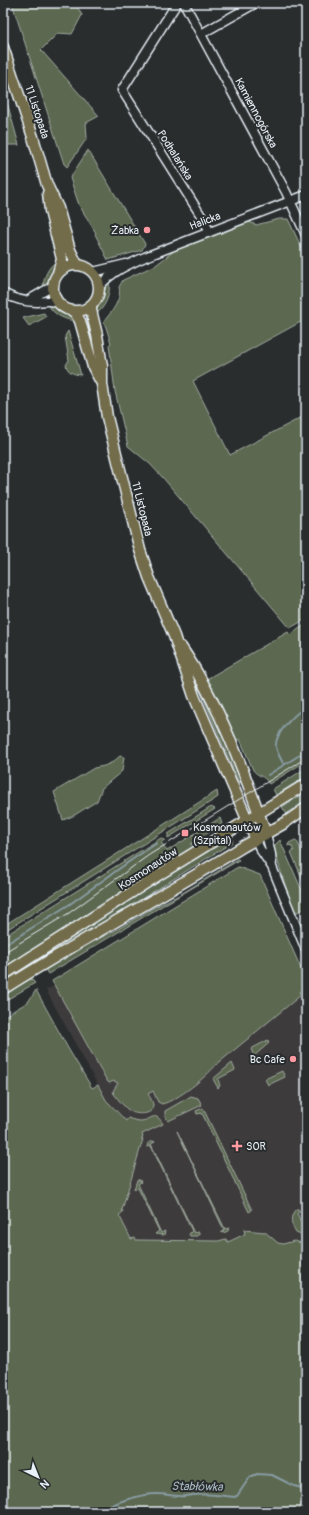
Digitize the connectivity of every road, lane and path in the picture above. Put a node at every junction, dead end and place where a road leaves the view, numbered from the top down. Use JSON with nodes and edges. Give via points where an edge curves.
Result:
{"nodes":[{"id":1,"x":176,"y":3,"type":"edge"},
{"id":2,"x":184,"y":3,"type":"edge"},
{"id":3,"x":256,"y":3,"type":"edge"},
{"id":4,"x":201,"y":34,"type":"junction"},
{"id":5,"x":3,"y":47,"type":"edge"},
{"id":6,"x":47,"y":185,"type":"junction"},
{"id":7,"x":306,"y":195,"type":"edge"},
{"id":8,"x":290,"y":201,"type":"junction"},
{"id":9,"x":209,"y":231,"type":"junction"},
{"id":10,"x":306,"y":235,"type":"edge"},
{"id":11,"x":78,"y":264,"type":"junction"},
{"id":12,"x":129,"y":264,"type":"junction"},
{"id":13,"x":93,"y":272,"type":"junction"},
{"id":14,"x":58,"y":273,"type":"junction"},
{"id":15,"x":53,"y":286,"type":"junction"},
{"id":16,"x":100,"y":286,"type":"junction"},
{"id":17,"x":3,"y":293,"type":"edge"},
{"id":18,"x":27,"y":301,"type":"junction"},
{"id":19,"x":58,"y":303,"type":"junction"},
{"id":20,"x":91,"y":305,"type":"junction"},
{"id":21,"x":74,"y":311,"type":"junction"},
{"id":22,"x":102,"y":384,"type":"junction"},
{"id":23,"x":174,"y":636,"type":"junction"},
{"id":24,"x":306,"y":784,"type":"edge"},
{"id":25,"x":306,"y":808,"type":"edge"},
{"id":26,"x":259,"y":813,"type":"junction"},
{"id":27,"x":247,"y":821,"type":"junction"},
{"id":28,"x":266,"y":834,"type":"junction"},
{"id":29,"x":256,"y":840,"type":"junction"},
{"id":30,"x":272,"y":867,"type":"junction"},
{"id":31,"x":306,"y":950,"type":"edge"},
{"id":32,"x":3,"y":975,"type":"edge"},
{"id":33,"x":3,"y":989,"type":"edge"}],
"edges":[{"from":1,"to":9,"type":"street","name":"Podhalańska","via":[[122,90]]},
{"from":2,"to":4,"type":"street","name":"Kamiennogórska"},
{"from":3,"to":4,"type":"street"},
{"from":4,"to":8,"type":"street","name":"Kamiennogórska"},
{"from":5,"to":6,"type":"main road","name":"11 Listopada"},
{"from":6,"to":11,"type":"main road","name":"11 Listopada","via":[[58,208],[70,250]]},
{"from":6,"to":14,"type":"main road","name":"11 Listopada","via":[[50,211],[62,259]]},
{"from":7,"to":8,"type":"street","name":"Halicka"},
{"from":8,"to":9,"type":"street","name":"Halicka"},
{"from":8,"to":10,"type":"street","name":"Kamiennogórska"},
{"from":9,"to":12,"type":"street","name":"Halicka"},
{"from":11,"to":13,"type":"main road"},
{"from":11,"to":14,"type":"main road","via":[[65,267]]},
{"from":12,"to":13,"type":"street","name":"Halicka"},
{"from":12,"to":16,"type":"street","name":"Halicka","via":[[109,276]]},
{"from":13,"to":16,"type":"main road"},
{"from":14,"to":15,"type":"main road"},
{"from":15,"to":18,"type":"street"},
{"from":15,"to":19,"type":"main road","via":[[54,297]]},
{"from":16,"to":20,"type":"main road","via":[[98,296]]},
{"from":17,"to":18,"type":"street"},
{"from":18,"to":19,"type":"street","via":[[48,300]]},
{"from":19,"to":21,"type":"main road"},
{"from":20,"to":21,"type":"main road","via":[[83,310]]},
{"from":20,"to":22,"type":"main road","name":"11 Listopada","via":[[102,366]]},
{"from":21,"to":22,"type":"main road","name":"11 Listopada","via":[[80,321],[93,368]]},
{"from":22,"to":23,"type":"main road","name":"11 Listopada","via":[[107,417],[140,550]]},
{"from":23,"to":26,"type":"main road","name":"11 Listopada","via":[[222,722]]},
{"from":23,"to":27,"type":"main road","name":"11 Listopada","via":[[194,696]]},
{"from":24,"to":26,"type":"main road","name":"Kosmonautów"},
{"from":25,"to":28,"type":"main road"},
{"from":26,"to":27,"type":"main road","name":"Kosmonautów"},
{"from":26,"to":28,"type":"main road","name":"11 Listopada"},
{"from":27,"to":29,"type":"main road","name":"11 Listopada"},
{"from":27,"to":32,"type":"main road","name":"Kosmonautów"},
{"from":28,"to":29,"type":"main road"},
{"from":28,"to":30,"type":"street"},
{"from":29,"to":30,"type":"street"},
{"from":29,"to":33,"type":"main road"},
{"from":30,"to":31,"type":"street"}]}
